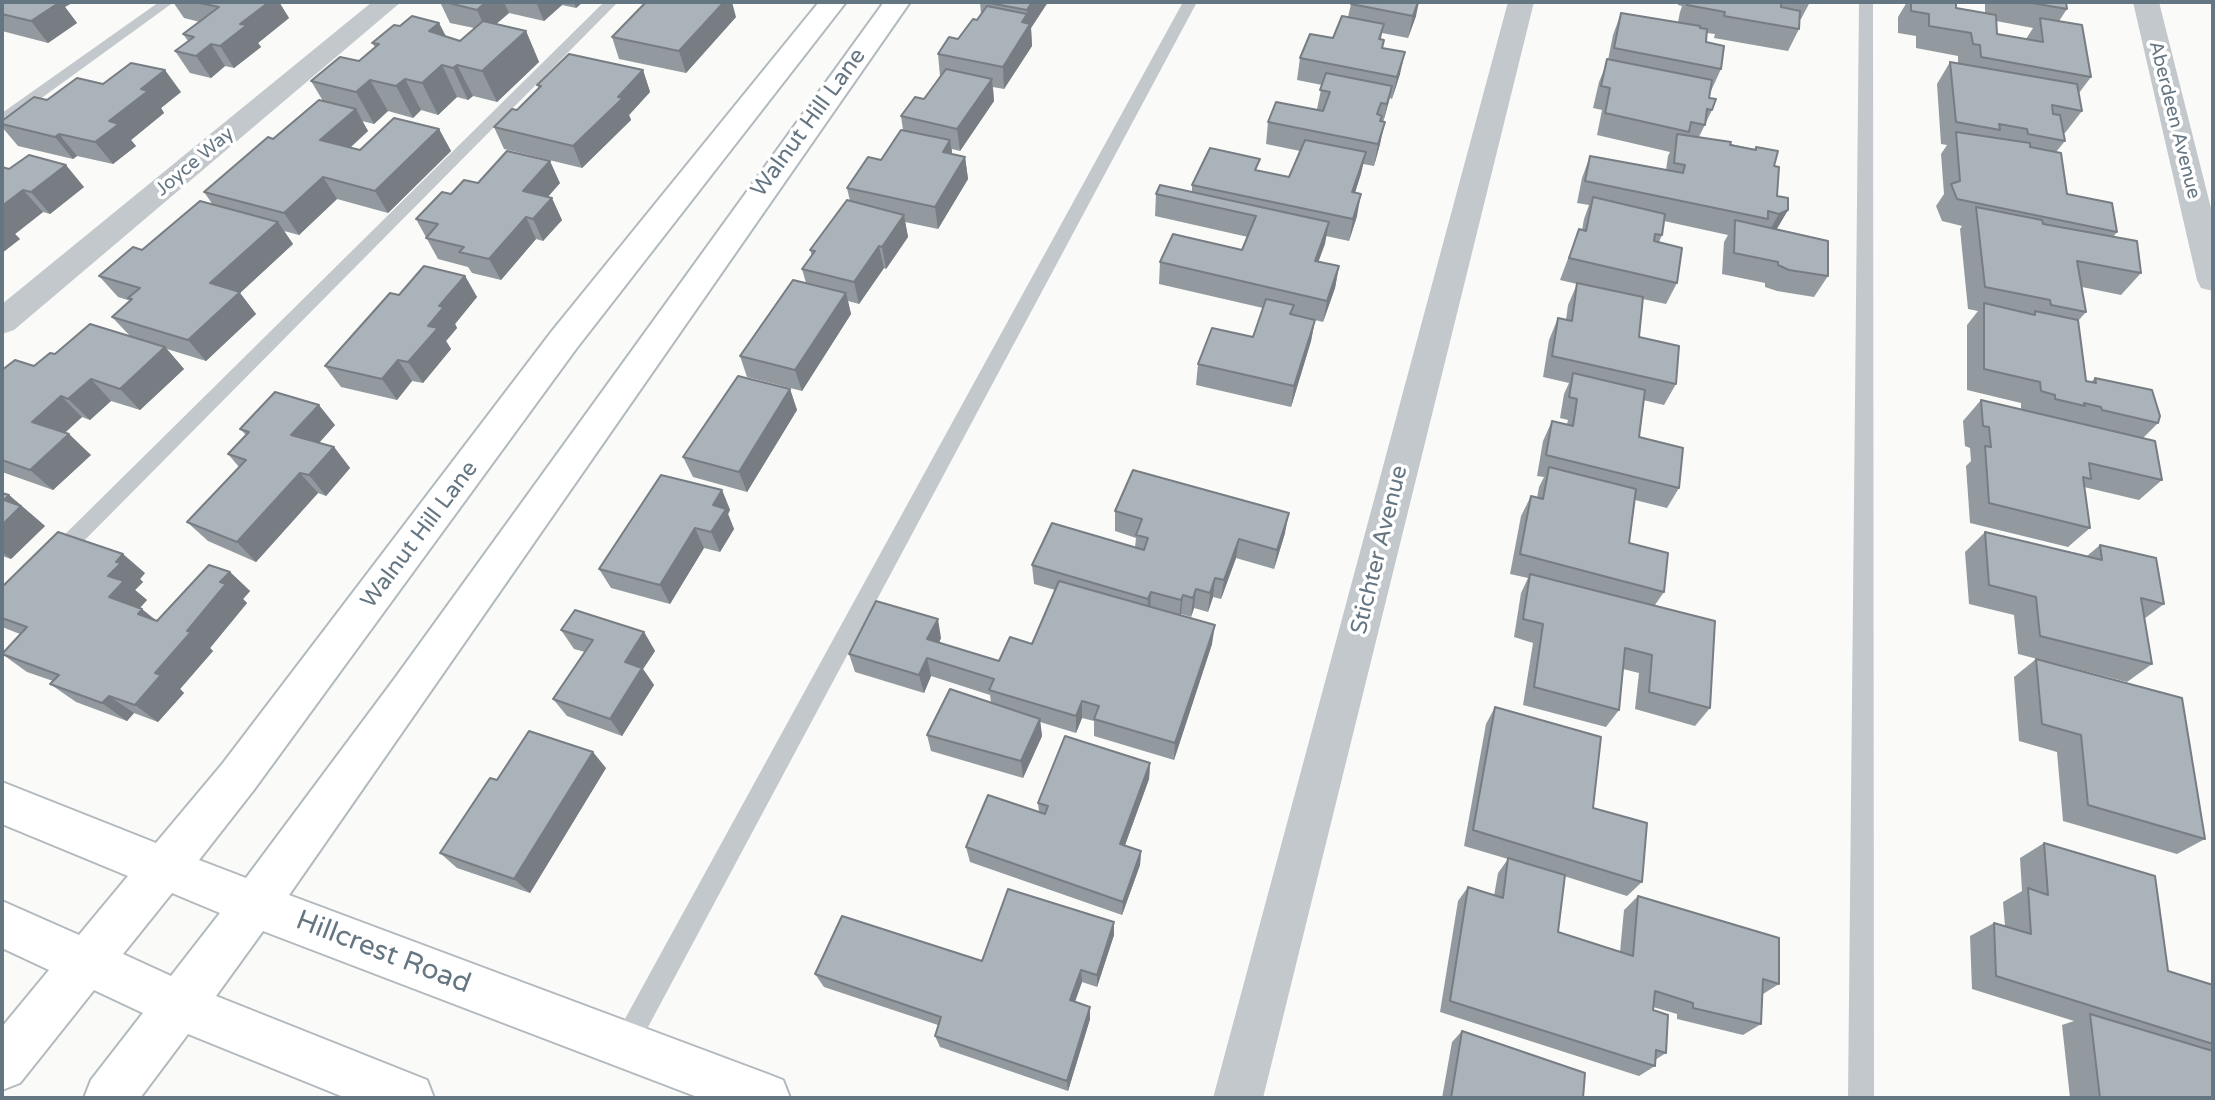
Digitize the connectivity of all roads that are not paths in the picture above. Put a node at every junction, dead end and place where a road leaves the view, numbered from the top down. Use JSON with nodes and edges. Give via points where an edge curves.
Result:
{"nodes":[{"id":1,"x":167,"y":2,"type":"edge"},
{"id":2,"x":388,"y":2,"type":"edge"},
{"id":3,"x":611,"y":2,"type":"edge"},
{"id":4,"x":833,"y":2,"type":"edge"},
{"id":5,"x":897,"y":2,"type":"edge"},
{"id":6,"x":1190,"y":2,"type":"edge"},
{"id":7,"x":1521,"y":2,"type":"edge"},
{"id":8,"x":1866,"y":2,"type":"edge"},
{"id":9,"x":2146,"y":2,"type":"edge"},
{"id":10,"x":2,"y":120,"type":"edge"},
{"id":11,"x":2213,"y":280,"type":"edge"},
{"id":12,"x":2,"y":322,"type":"edge"},
{"id":13,"x":41,"y":571,"type":"edge"},
{"id":14,"x":2,"y":803,"type":"edge"},
{"id":15,"x":164,"y":866,"type":"junction"},
{"id":16,"x":256,"y":905,"type":"junction"},
{"id":17,"x":2,"y":924,"type":"edge"},
{"id":18,"x":84,"y":962,"type":"junction"},
{"id":19,"x":180,"y":1004,"type":"junction"},
{"id":20,"x":624,"y":1046,"type":"junction"},
{"id":21,"x":2,"y":1065,"type":"edge"},
{"id":22,"x":109,"y":1098,"type":"edge"},
{"id":23,"x":409,"y":1098,"type":"edge"},
{"id":24,"x":765,"y":1098,"type":"edge"},
{"id":25,"x":1238,"y":1098,"type":"edge"},
{"id":26,"x":1861,"y":1098,"type":"edge"}],
"edges":[{"from":1,"to":10,"type":"lane"},
{"from":2,"to":12,"type":"street","name":"Joyce Way"},
{"from":3,"to":13,"type":"lane"},
{"from":4,"to":15,"type":"main road","name":"Walnut Hill Lane","via":[[564,340],[246,766]]},
{"from":5,"to":16,"type":"main road","name":"Walnut Hill Lane"},
{"from":6,"to":20,"type":"lane"},
{"from":7,"to":25,"type":"street","name":"Stichter Avenue"},
{"from":8,"to":26,"type":"lane"},
{"from":9,"to":11,"type":"street","name":"Aberdeen Avenue"},
{"from":14,"to":15,"type":"main road","name":"Hillcrest Road"},
{"from":15,"to":16,"type":"main road","name":"Hillcrest Road"},
{"from":15,"to":18,"type":"main road","name":"Walnut Hill Lane"},
{"from":16,"to":19,"type":"main road","name":"Walnut Hill Lane"},
{"from":16,"to":20,"type":"main road","name":"Hillcrest Road"},
{"from":17,"to":18,"type":"main road"},
{"from":18,"to":19,"type":"main road"},
{"from":18,"to":21,"type":"main road","name":"Walnut Hill Lane"},
{"from":19,"to":22,"type":"main road","name":"Walnut Hill Lane"},
{"from":19,"to":23,"type":"main road"},
{"from":20,"to":24,"type":"main road","name":"Hillcrest Road"}]}
